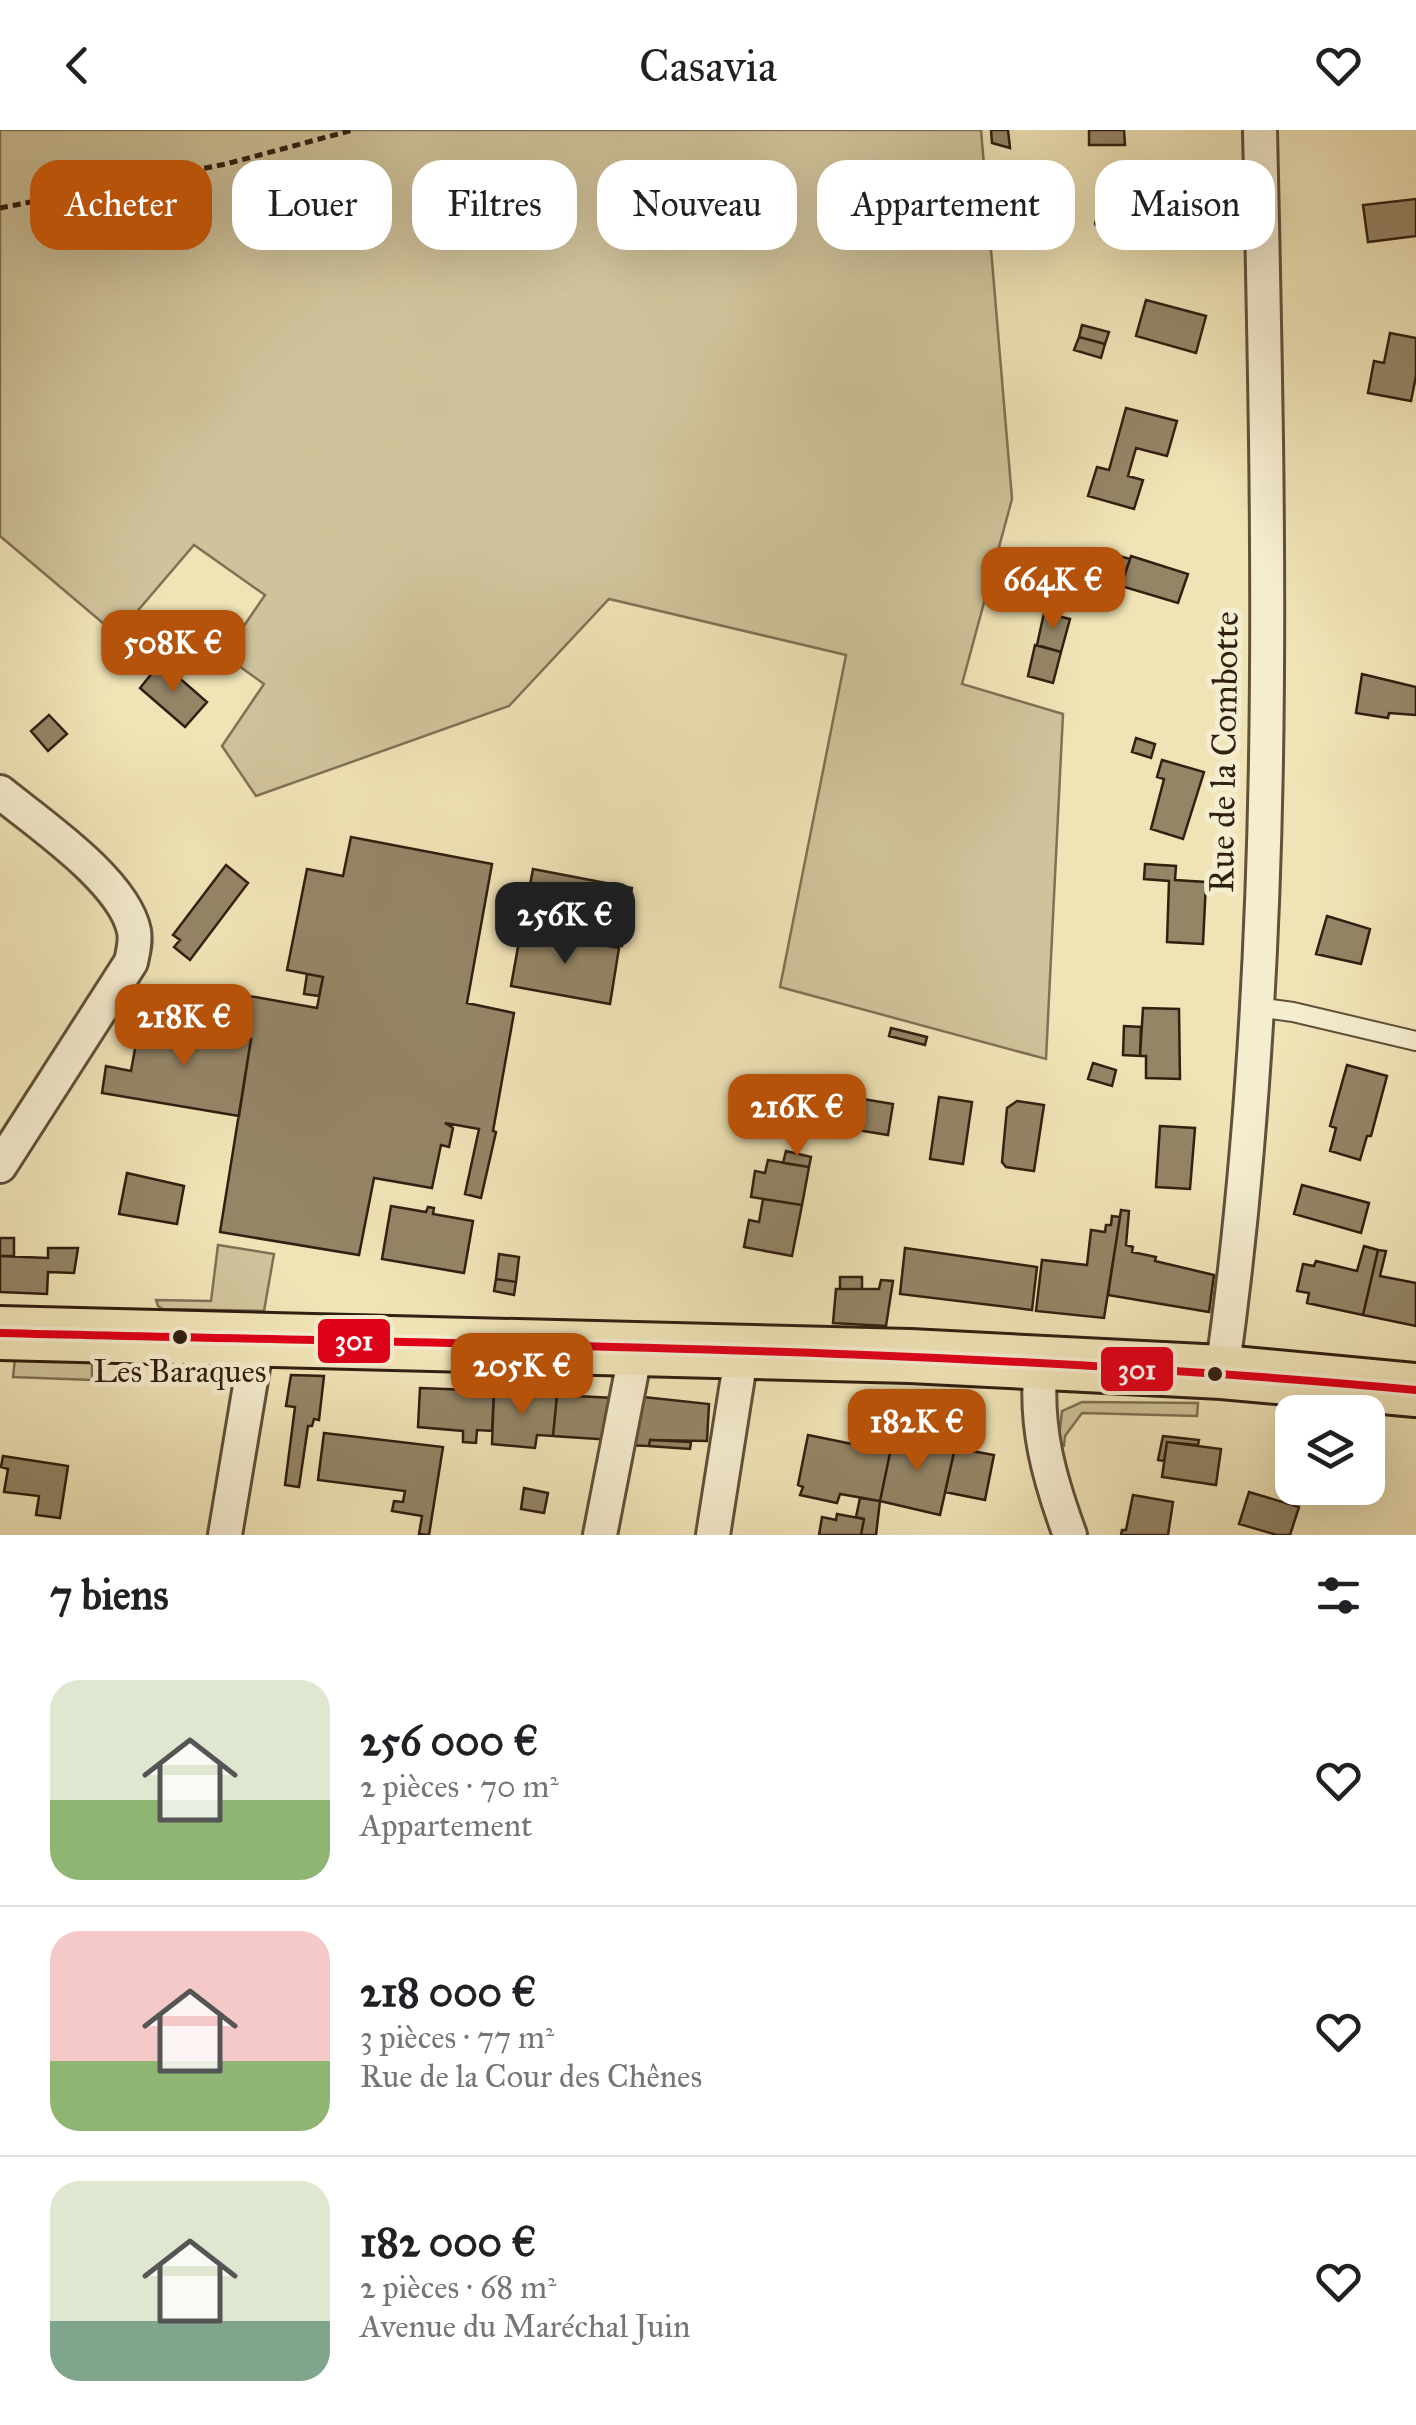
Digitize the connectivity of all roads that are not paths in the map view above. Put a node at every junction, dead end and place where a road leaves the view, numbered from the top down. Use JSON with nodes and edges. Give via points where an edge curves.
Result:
{"nodes":[{"id":1,"x":1260,"y":130,"type":"edge"},
{"id":2,"x":0,"y":792,"type":"edge"},
{"id":3,"x":1256,"y":1007,"type":"junction"},
{"id":4,"x":1416,"y":1041,"type":"edge"},
{"id":5,"x":0,"y":1166,"type":"edge"},
{"id":6,"x":0,"y":1333,"type":"edge"},
{"id":7,"x":258,"y":1338,"type":"junction"},
{"id":8,"x":636,"y":1350,"type":"junction"},
{"id":9,"x":742,"y":1352,"type":"junction"},
{"id":10,"x":1041,"y":1363,"type":"junction"},
{"id":11,"x":1222,"y":1372,"type":"junction"},
{"id":12,"x":1416,"y":1390,"type":"edge"},
{"id":13,"x":224,"y":1535,"type":"edge"},
{"id":14,"x":600,"y":1535,"type":"edge"},
{"id":15,"x":713,"y":1535,"type":"edge"},
{"id":16,"x":1070,"y":1535,"type":"edge"}],
"edges":[{"from":1,"to":3,"type":"street","name":"Rue de la Combotte","via":[[1267,736]]},
{"from":2,"to":5,"type":"street","via":[[87,862],[134,932],[130,962]]},
{"from":3,"to":4,"type":"lane"},
{"from":3,"to":11,"type":"street","name":"Rue de la Combotte"},
{"from":6,"to":7,"type":"main road"},
{"from":7,"to":8,"type":"main road"},
{"from":7,"to":13,"type":"street"},
{"from":8,"to":9,"type":"main road"},
{"from":8,"to":14,"type":"street"},
{"from":9,"to":10,"type":"main road"},
{"from":9,"to":15,"type":"street"},
{"from":10,"to":11,"type":"main road"},
{"from":10,"to":16,"type":"street","via":[[1040,1432]]},
{"from":11,"to":12,"type":"main road"}]}
